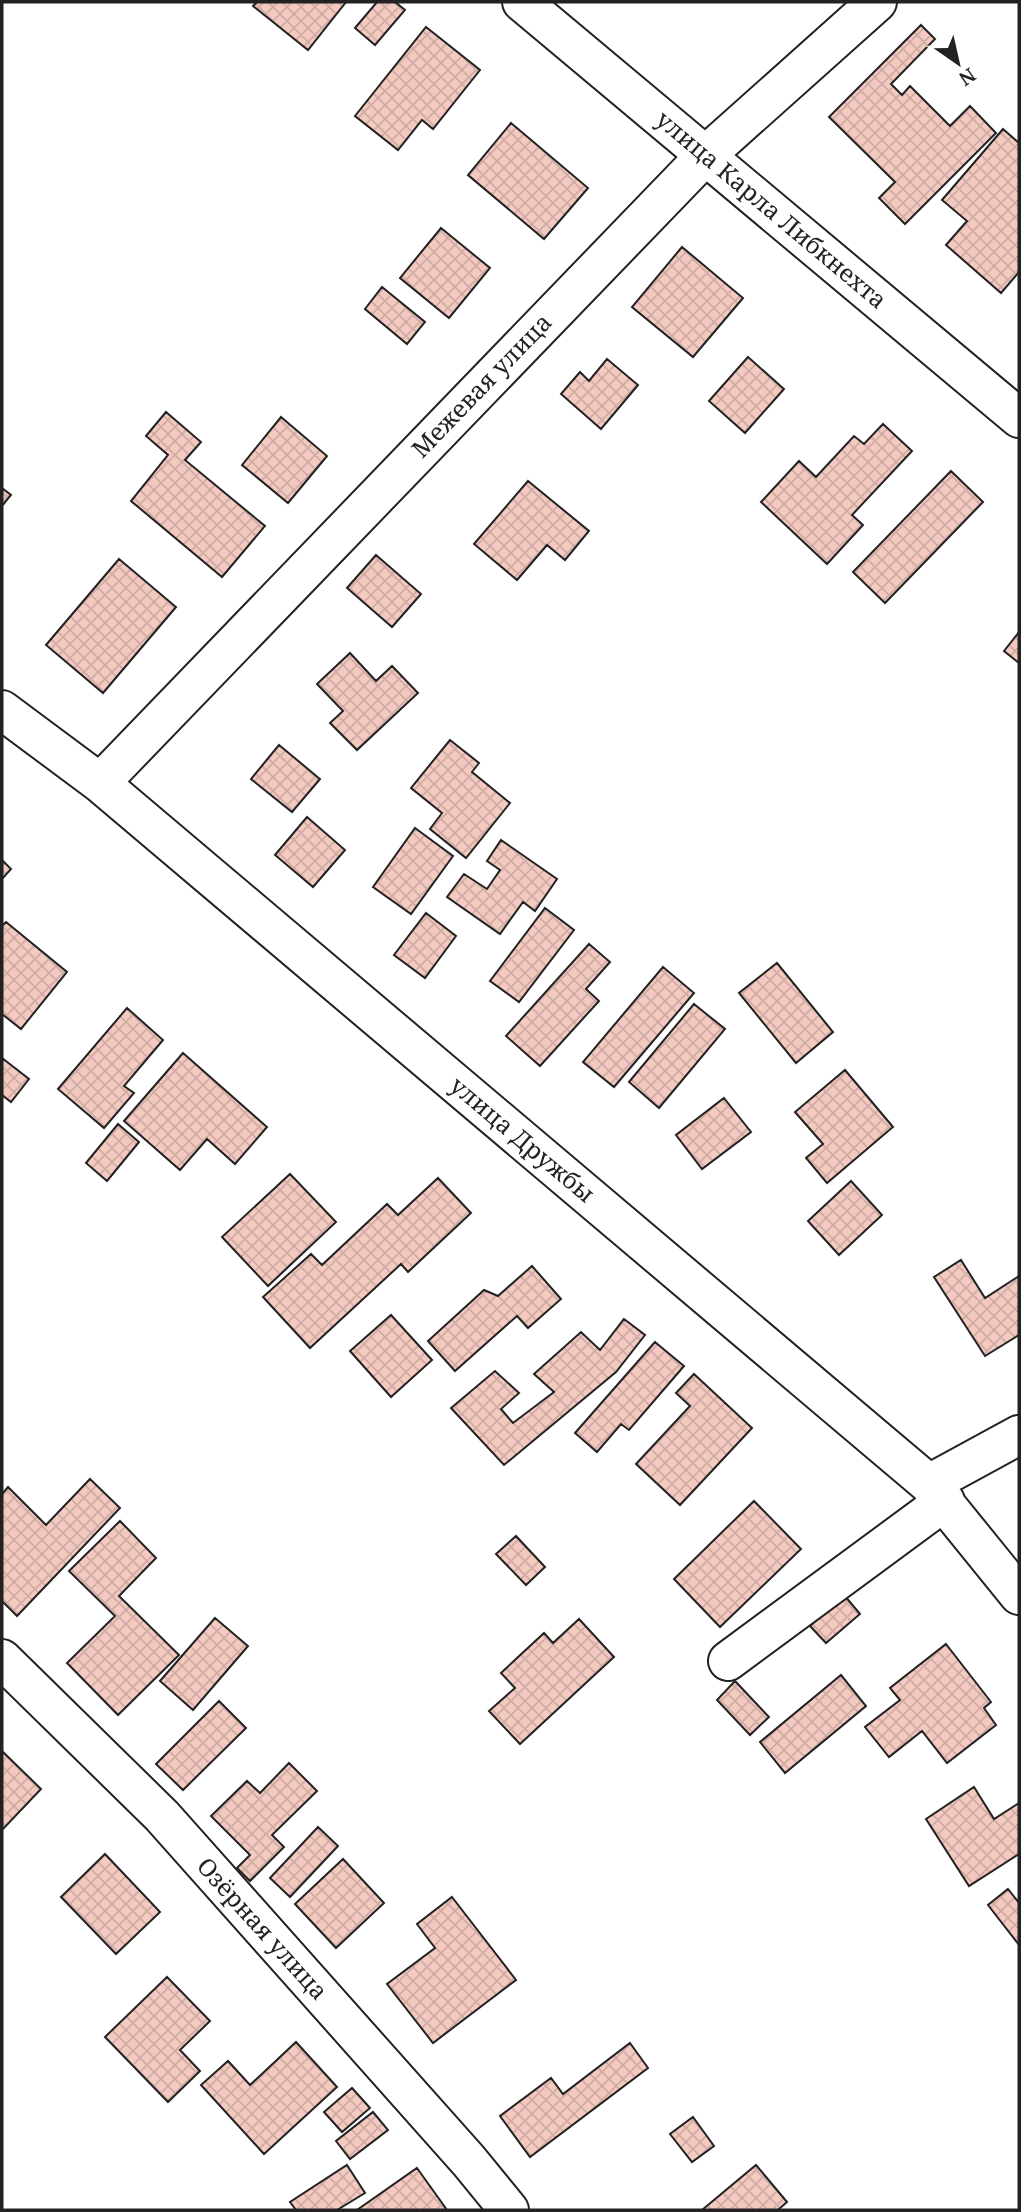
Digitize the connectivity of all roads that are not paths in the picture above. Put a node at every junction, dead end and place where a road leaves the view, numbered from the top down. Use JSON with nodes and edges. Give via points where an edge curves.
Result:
{"nodes":[{"id":1,"x":522,"y":2,"type":"edge"},
{"id":2,"x":877,"y":2,"type":"edge"},
{"id":3,"x":706,"y":155,"type":"junction"},
{"id":4,"x":1019,"y":418,"type":"edge"},
{"id":5,"x":2,"y":710,"type":"edge"},
{"id":6,"x":100,"y":783,"type":"junction"},
{"id":7,"x":1019,"y":1434,"type":"edge"},
{"id":8,"x":937,"y":1493,"type":"junction"},
{"id":9,"x":1019,"y":1595,"type":"edge"},
{"id":10,"x":2,"y":1659,"type":"edge"},
{"id":11,"x":728,"y":1661,"type":"dead end"},
{"id":12,"x":509,"y":2210,"type":"edge"}],
"edges":[{"from":1,"to":3,"type":"street","name":"улица Карла Либкнехта"},
{"from":2,"to":3,"type":"street","name":"Межевая улица"},
{"from":3,"to":4,"type":"street","name":"улица Карла Либкнехта"},
{"from":3,"to":6,"type":"street","name":"Межевая улица"},
{"from":5,"to":6,"type":"street","name":"улица Дружбы"},
{"from":6,"to":8,"type":"street","name":"улица Дружбы"},
{"from":7,"to":8,"type":"street"},
{"from":8,"to":9,"type":"street","name":"улица Дружбы"},
{"from":8,"to":11,"type":"street"},
{"from":10,"to":12,"type":"street","name":"Озёрная улица","via":[[162,1816]]}]}
